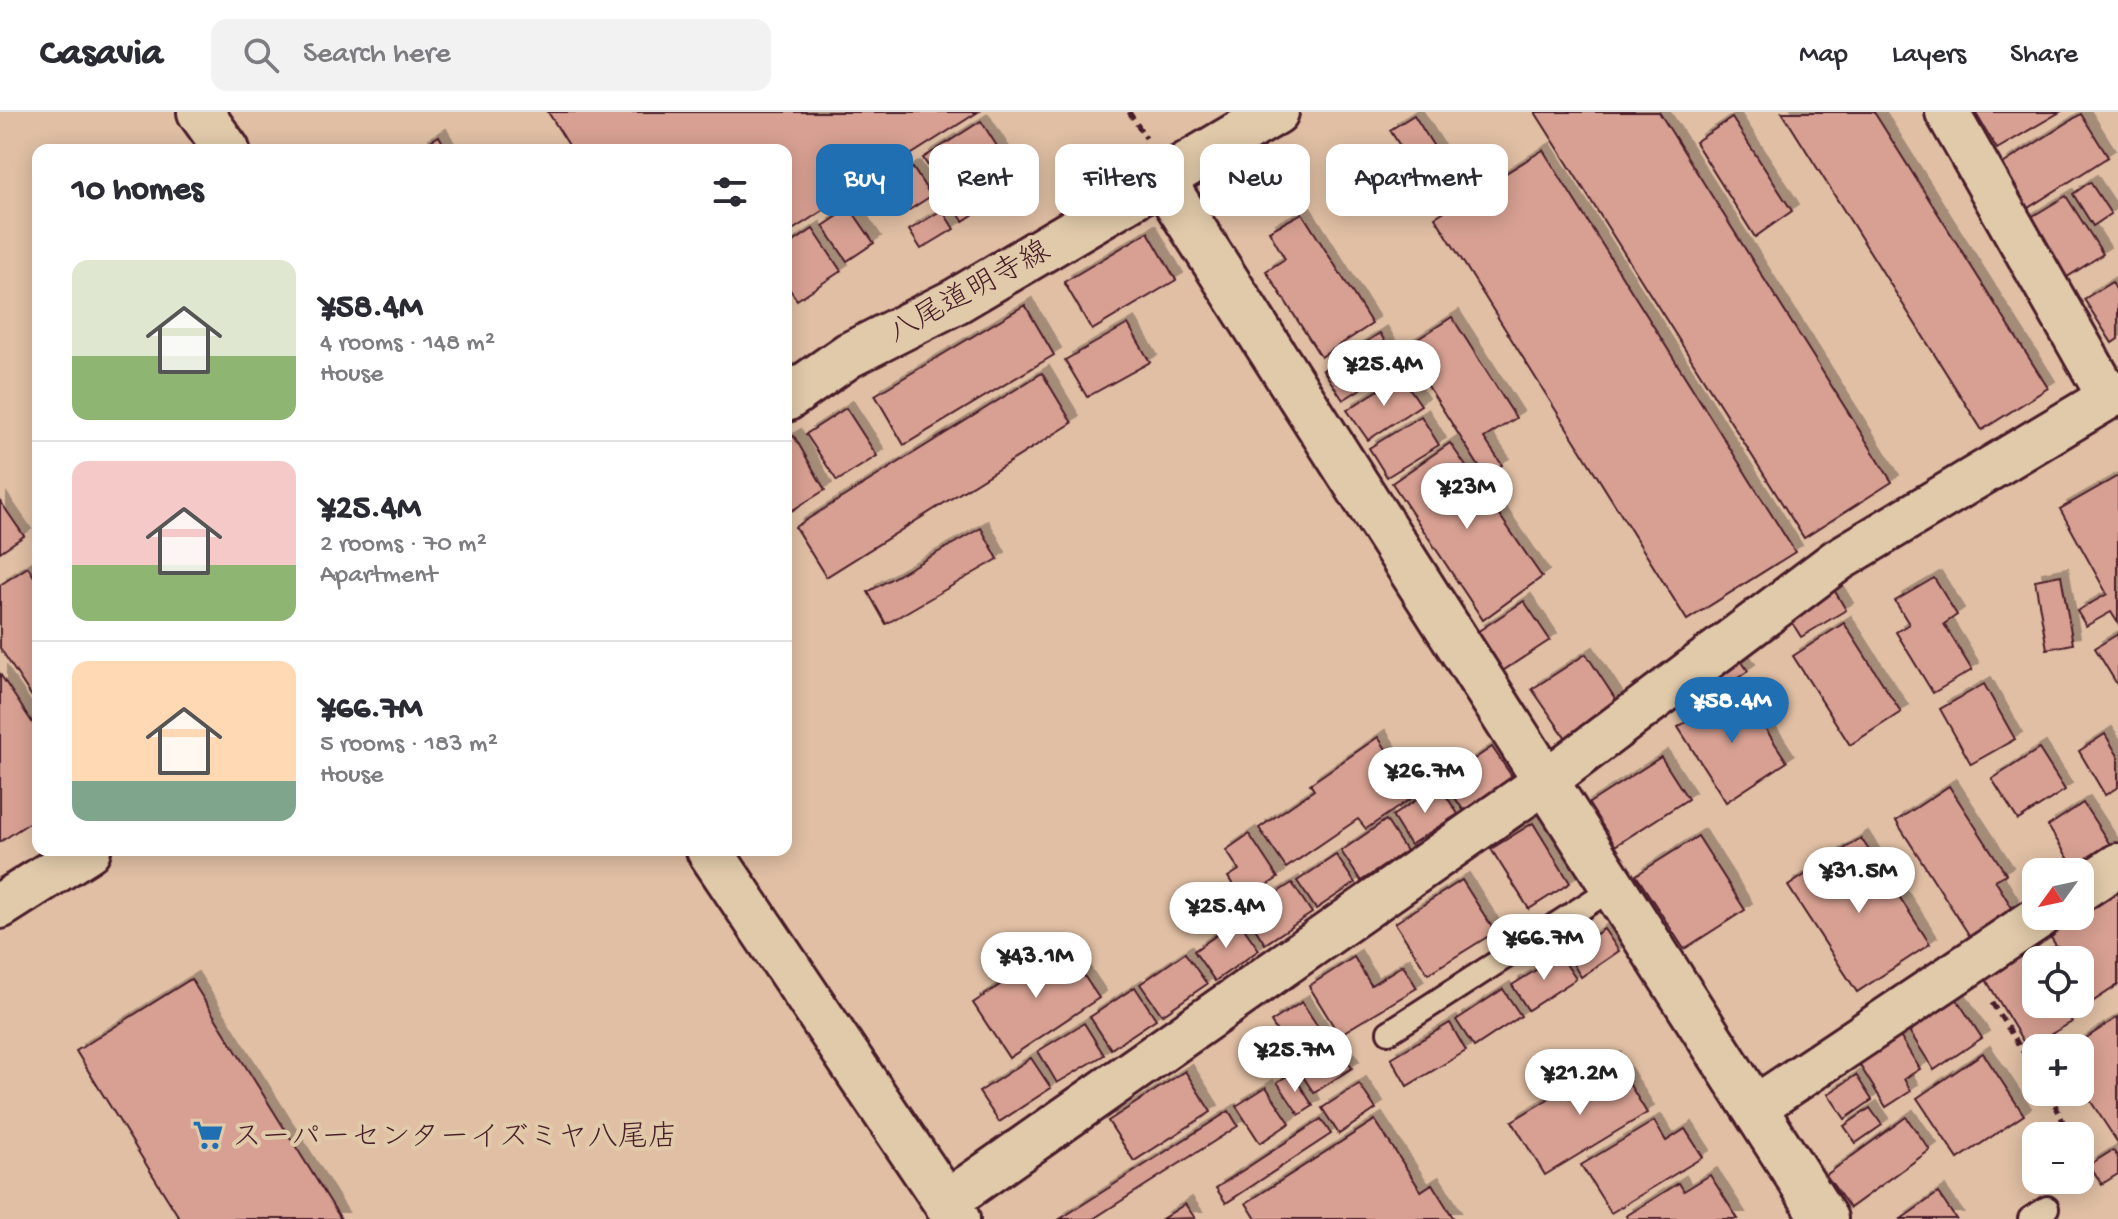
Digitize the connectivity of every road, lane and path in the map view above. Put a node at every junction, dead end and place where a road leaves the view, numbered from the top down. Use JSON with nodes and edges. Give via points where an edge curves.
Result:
{"nodes":[{"id":1,"x":200,"y":112,"type":"edge"},
{"id":2,"x":1129,"y":112,"type":"edge"},
{"id":3,"x":1276,"y":112,"type":"edge"},
{"id":4,"x":1947,"y":112,"type":"edge"},
{"id":5,"x":223,"y":144,"type":"edge"},
{"id":6,"x":1146,"y":144,"type":"edge"},
{"id":7,"x":1184,"y":148,"type":"edge"},
{"id":8,"x":1184,"y":206,"type":"edge"},
{"id":9,"x":1076,"y":216,"type":"edge"},
{"id":10,"x":792,"y":395,"type":"edge"},
{"id":11,"x":2113,"y":395,"type":"edge"},
{"id":12,"x":1547,"y":780,"type":"junction"},
{"id":13,"x":79,"y":856,"type":"edge"},
{"id":14,"x":713,"y":856,"type":"edge"},
{"id":15,"x":2118,"y":865,"type":"edge"},
{"id":16,"x":2094,"y":881,"type":"edge"},
{"id":17,"x":1614,"y":887,"type":"junction"},
{"id":18,"x":0,"y":906,"type":"edge"},
{"id":19,"x":2022,"y":929,"type":"edge"},
{"id":20,"x":1968,"y":965,"type":"junction"},
{"id":21,"x":1389,"y":1032,"type":"dead end"},
{"id":22,"x":2022,"y":1050,"type":"edge"},
{"id":23,"x":1754,"y":1108,"type":"junction"},
{"id":24,"x":951,"y":1211,"type":"edge"},
{"id":25,"x":1825,"y":1219,"type":"edge"}],
"edges":[{"from":1,"to":5,"type":"street"},
{"from":2,"to":6,"type":"path"},
{"from":3,"to":7,"type":"street","name":"八尾道明寺線"},
{"from":4,"to":11,"type":"street"},
{"from":8,"to":12,"type":"street"},
{"from":9,"to":10,"type":"street","name":"八尾道明寺線","via":[[956,301],[849,355]]},
{"from":11,"to":12,"type":"street","via":[[1838,560]]},
{"from":12,"to":17,"type":"street"},
{"from":12,"to":24,"type":"street"},
{"from":13,"to":18,"type":"street"},
{"from":14,"to":24,"type":"street"},
{"from":15,"to":16,"type":"street"},
{"from":17,"to":21,"type":"lane"},
{"from":17,"to":23,"type":"street"},
{"from":19,"to":20,"type":"street"},
{"from":20,"to":22,"type":"path"},
{"from":20,"to":23,"type":"street"},
{"from":23,"to":25,"type":"street"}]}
